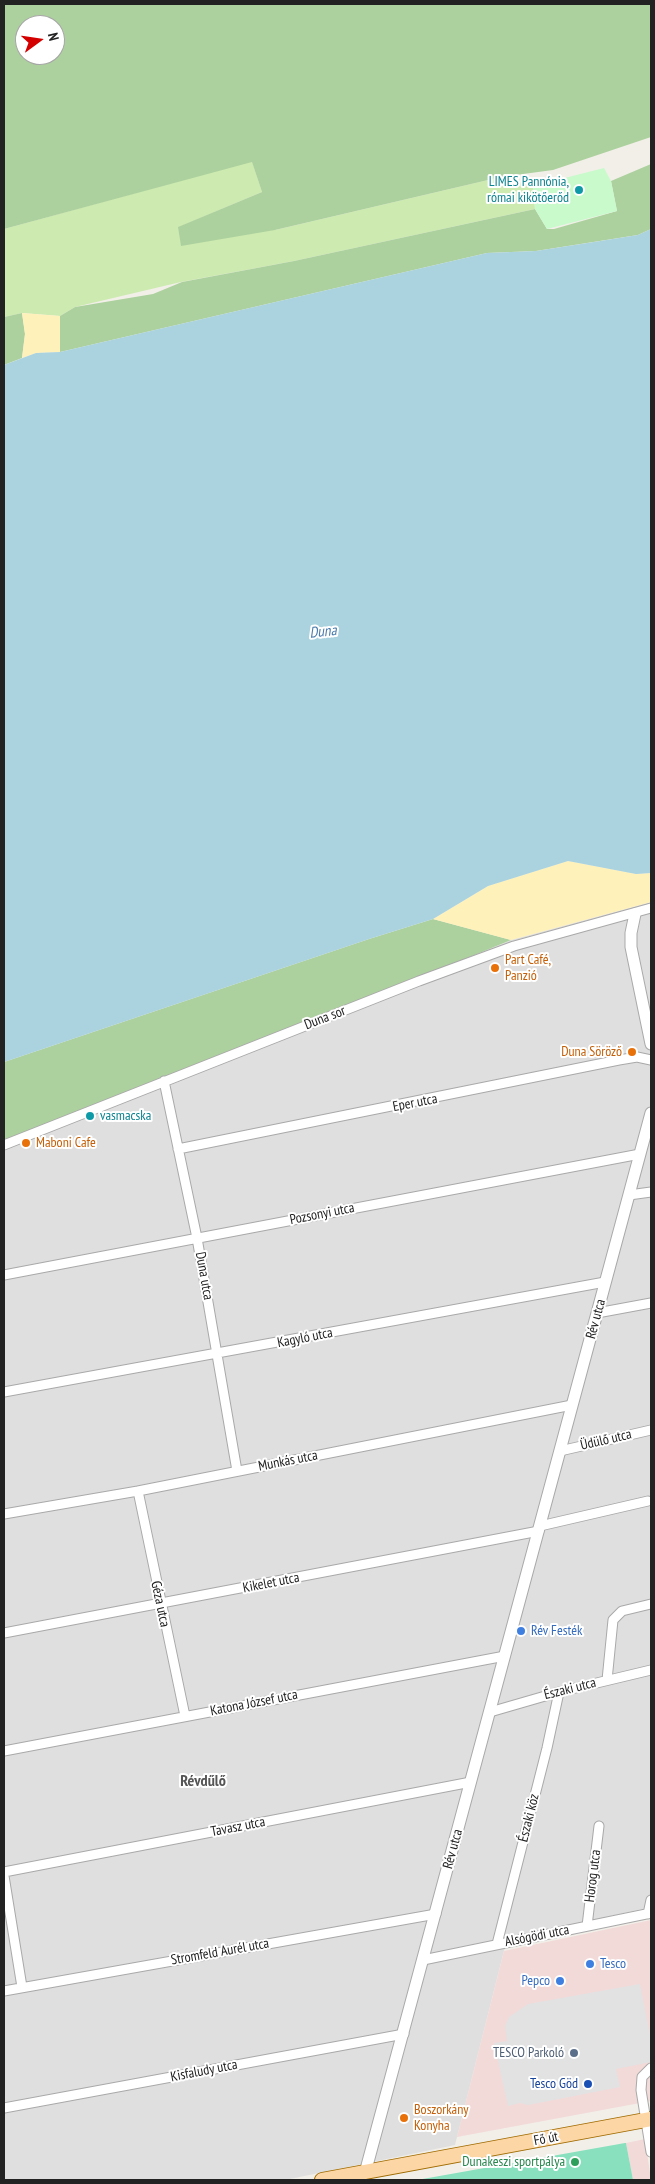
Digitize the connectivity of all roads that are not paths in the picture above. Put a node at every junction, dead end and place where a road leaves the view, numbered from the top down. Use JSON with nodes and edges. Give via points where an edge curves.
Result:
{"nodes":[{"id":1,"x":651,"y":908,"type":"edge"},
{"id":2,"x":635,"y":914,"type":"junction"},
{"id":3,"x":651,"y":1044,"type":"edge"},
{"id":4,"x":651,"y":1060,"type":"edge"},
{"id":5,"x":164,"y":1081,"type":"junction"},
{"id":6,"x":651,"y":1112,"type":"edge"},
{"id":7,"x":4,"y":1145,"type":"edge"},
{"id":8,"x":178,"y":1149,"type":"junction"},
{"id":9,"x":640,"y":1154,"type":"junction"},
{"id":10,"x":651,"y":1192,"type":"edge"},
{"id":11,"x":629,"y":1195,"type":"junction"},
{"id":12,"x":197,"y":1238,"type":"junction"},
{"id":13,"x":4,"y":1275,"type":"edge"},
{"id":14,"x":606,"y":1282,"type":"junction"},
{"id":15,"x":651,"y":1303,"type":"edge"},
{"id":16,"x":597,"y":1314,"type":"junction"},
{"id":17,"x":218,"y":1354,"type":"junction"},
{"id":18,"x":4,"y":1392,"type":"edge"},
{"id":19,"x":572,"y":1405,"type":"junction"},
{"id":20,"x":651,"y":1430,"type":"edge"},
{"id":21,"x":560,"y":1451,"type":"junction"},
{"id":22,"x":237,"y":1471,"type":"junction"},
{"id":23,"x":138,"y":1491,"type":"junction"},
{"id":24,"x":648,"y":1501,"type":"dead end"},
{"id":25,"x":4,"y":1514,"type":"edge"},
{"id":26,"x":539,"y":1528,"type":"junction"},
{"id":27,"x":160,"y":1604,"type":"junction"},
{"id":28,"x":651,"y":1604,"type":"edge"},
{"id":29,"x":4,"y":1633,"type":"edge"},
{"id":30,"x":505,"y":1656,"type":"junction"},
{"id":31,"x":651,"y":1670,"type":"edge"},
{"id":32,"x":607,"y":1680,"type":"junction"},
{"id":33,"x":559,"y":1692,"type":"junction"},
{"id":34,"x":490,"y":1712,"type":"junction"},
{"id":35,"x":185,"y":1716,"type":"junction"},
{"id":36,"x":4,"y":1751,"type":"edge"},
{"id":37,"x":471,"y":1782,"type":"junction"},
{"id":38,"x":599,"y":1826,"type":"dead end"},
{"id":39,"x":4,"y":1872,"type":"edge"},
{"id":40,"x":4,"y":1876,"type":"edge"},
{"id":41,"x":651,"y":1900,"type":"edge"},
{"id":42,"x":436,"y":1914,"type":"junction"},
{"id":43,"x":650,"y":1914,"type":"edge"},
{"id":44,"x":587,"y":1926,"type":"junction"},
{"id":45,"x":497,"y":1944,"type":"junction"},
{"id":46,"x":424,"y":1960,"type":"junction"},
{"id":47,"x":22,"y":1988,"type":"junction"},
{"id":48,"x":4,"y":1991,"type":"edge"},
{"id":49,"x":404,"y":2034,"type":"junction"},
{"id":50,"x":651,"y":2068,"type":"edge"},
{"id":51,"x":4,"y":2108,"type":"edge"},
{"id":52,"x":648,"y":2119,"type":"edge"},
{"id":53,"x":651,"y":2152,"type":"edge"},
{"id":54,"x":366,"y":2173,"type":"junction"},
{"id":55,"x":322,"y":2180,"type":"edge"}],
"edges":[{"from":1,"to":2,"type":"street","name":"Duna sor"},
{"from":2,"to":3,"type":"street","via":[[631,947]]},
{"from":2,"to":5,"type":"street","name":"Duna sor","via":[[514,946]]},
{"from":4,"to":8,"type":"street","name":"Eper utca","via":[[628,1059]]},
{"from":5,"to":7,"type":"street","name":"Duna sor"},
{"from":5,"to":8,"type":"street","name":"Duna utca"},
{"from":6,"to":9,"type":"street","name":"Rév utca"},
{"from":8,"to":12,"type":"street","name":"Duna utca"},
{"from":9,"to":11,"type":"street","name":"Rév utca"},
{"from":9,"to":12,"type":"street","name":"Pozsonyi utca"},
{"from":10,"to":11,"type":"street"},
{"from":11,"to":14,"type":"street","name":"Rév utca"},
{"from":12,"to":13,"type":"street","name":"Pozsonyi utca"},
{"from":12,"to":17,"type":"street","name":"Duna utca"},
{"from":14,"to":16,"type":"street","name":"Rév utca"},
{"from":14,"to":17,"type":"street","name":"Kagyló utca"},
{"from":15,"to":16,"type":"street"},
{"from":16,"to":19,"type":"street","name":"Rév utca"},
{"from":17,"to":18,"type":"street","name":"Kagyló utca"},
{"from":17,"to":22,"type":"street","name":"Duna utca"},
{"from":19,"to":21,"type":"street","name":"Rév utca"},
{"from":19,"to":22,"type":"street","name":"Munkás utca"},
{"from":20,"to":21,"type":"street","name":"Üdülő utca"},
{"from":21,"to":26,"type":"street","name":"Rév utca"},
{"from":22,"to":23,"type":"street","name":"Munkás utca"},
{"from":23,"to":25,"type":"street","name":"Munkás utca"},
{"from":23,"to":27,"type":"street","name":"Géza utca"},
{"from":24,"to":26,"type":"street"},
{"from":26,"to":27,"type":"street","name":"Kikelet utca"},
{"from":26,"to":30,"type":"street","name":"Rév utca"},
{"from":27,"to":29,"type":"street","name":"Kikelet utca"},
{"from":27,"to":35,"type":"street","name":"Géza utca"},
{"from":28,"to":32,"type":"street","via":[[622,1611],[613,1620]]},
{"from":30,"to":34,"type":"street","name":"Rév utca"},
{"from":30,"to":35,"type":"street","name":"Katona József utca"},
{"from":31,"to":32,"type":"street","name":"Északi utca"},
{"from":32,"to":33,"type":"street","name":"Északi utca"},
{"from":33,"to":34,"type":"street","name":"Északi utca"},
{"from":33,"to":45,"type":"street","name":"Északi köz"},
{"from":34,"to":37,"type":"street","name":"Rév utca"},
{"from":35,"to":36,"type":"street","name":"Katona József utca"},
{"from":37,"to":39,"type":"street","name":"Tavasz utca"},
{"from":37,"to":42,"type":"street","name":"Rév utca"},
{"from":38,"to":44,"type":"street","name":"Horog utca"},
{"from":40,"to":47,"type":"street"},
{"from":41,"to":43,"type":"street"},
{"from":42,"to":46,"type":"street","name":"Rév utca"},
{"from":42,"to":47,"type":"street","name":"Stromfeld Aurél utca"},
{"from":43,"to":44,"type":"street","name":"Alsógödi utca"},
{"from":44,"to":45,"type":"street","name":"Alsógödi utca"},
{"from":45,"to":46,"type":"street","name":"Alsógödi utca"},
{"from":46,"to":49,"type":"street","name":"Rév utca"},
{"from":47,"to":48,"type":"street","name":"Stromfeld Aurél utca"},
{"from":49,"to":51,"type":"street","name":"Kisfaludy utca"},
{"from":49,"to":54,"type":"street","name":"Rév utca"},
{"from":50,"to":52,"type":"street","via":[[642,2077],[641,2090]]},
{"from":52,"to":53,"type":"street"},
{"from":52,"to":54,"type":"main road","name":"Fő út"},
{"from":54,"to":55,"type":"main road","name":"Fő út"}]}
